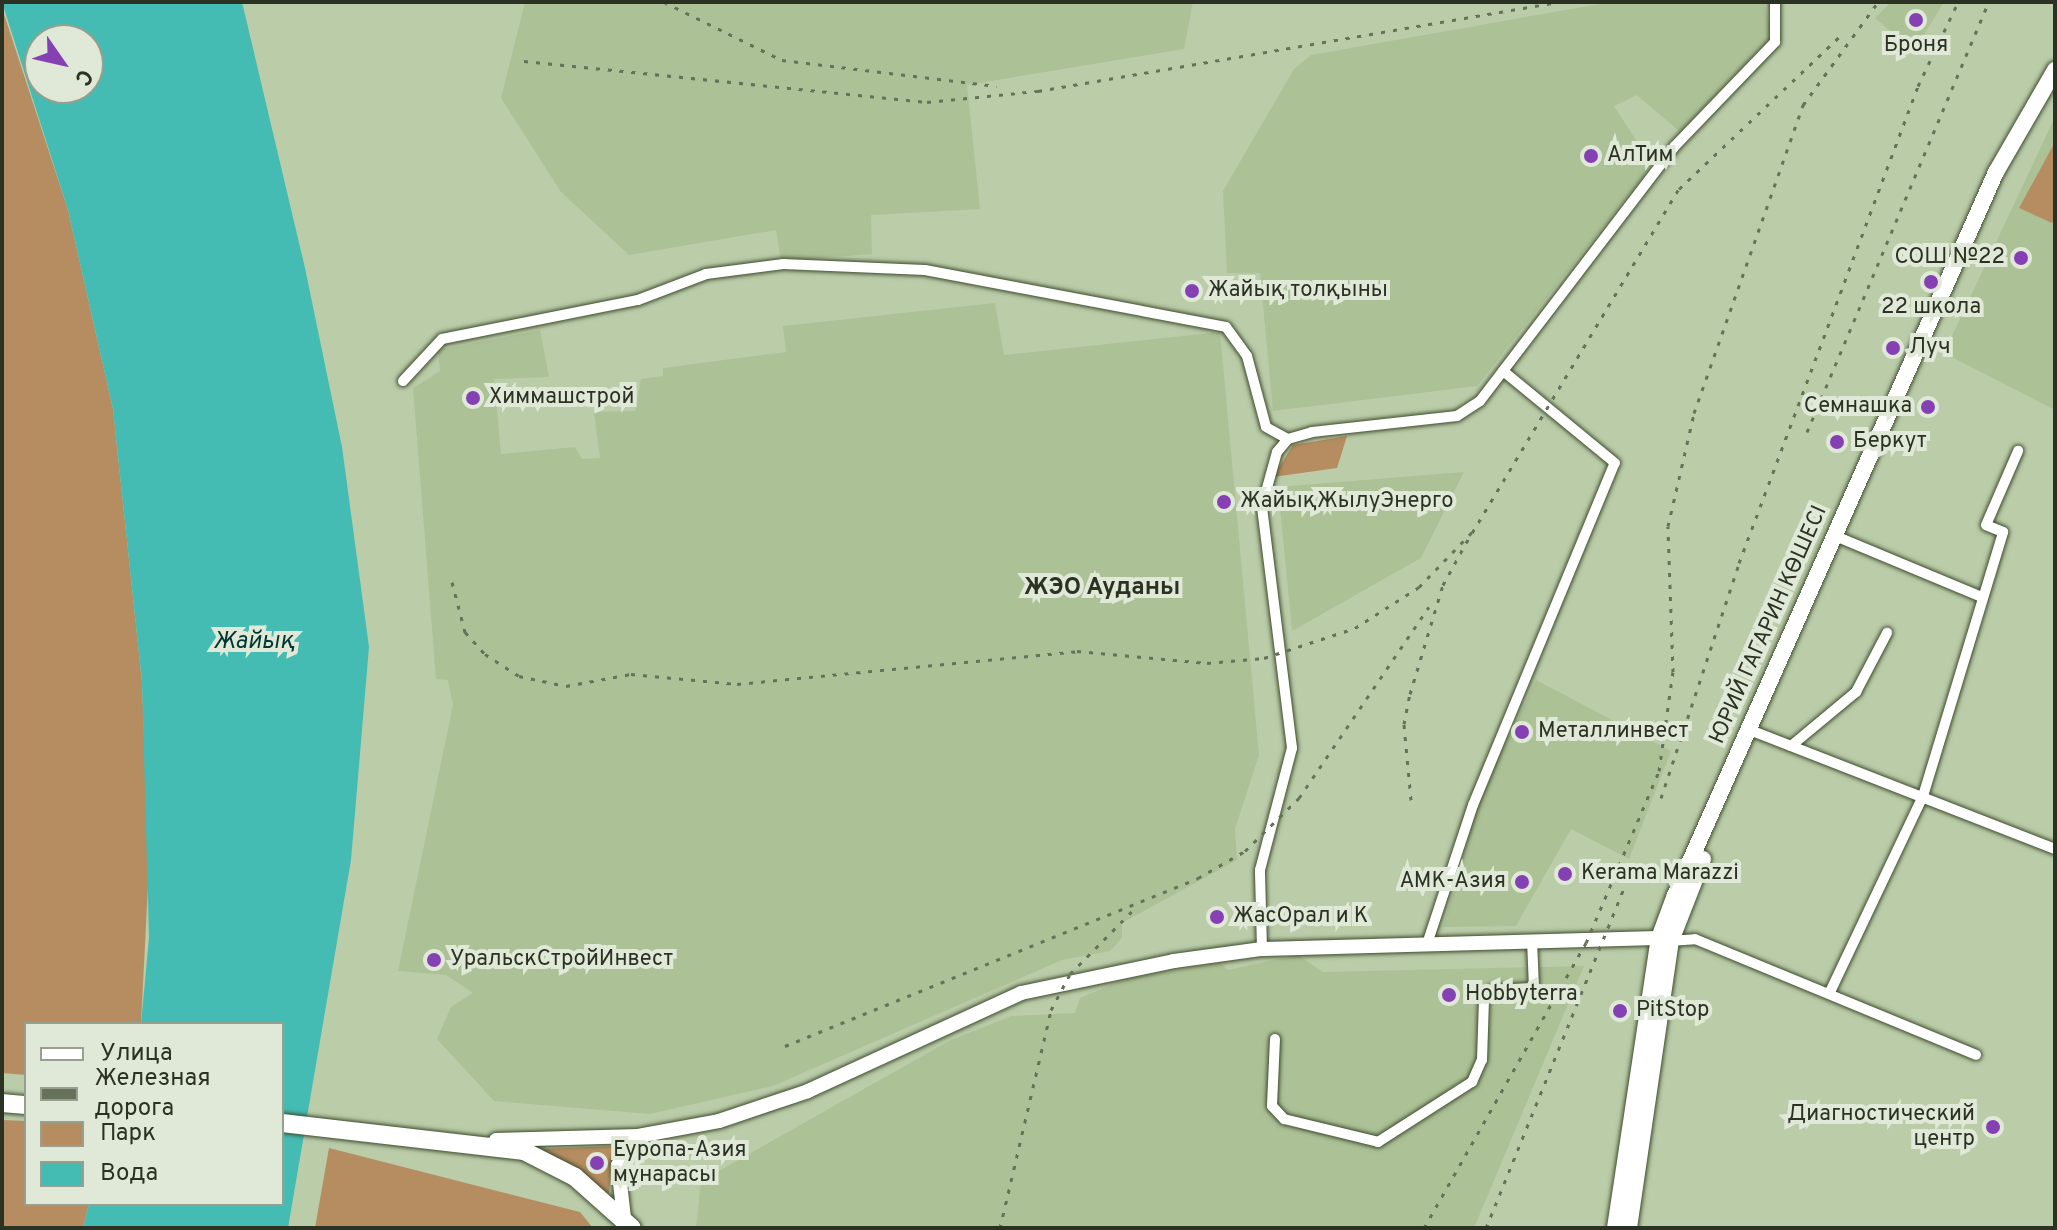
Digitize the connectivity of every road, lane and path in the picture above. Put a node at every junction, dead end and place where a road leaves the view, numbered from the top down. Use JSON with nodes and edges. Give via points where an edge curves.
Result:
{"nodes":[{"id":1,"x":1775,"y":2,"type":"edge"},
{"id":2,"x":2055,"y":70,"type":"edge"},
{"id":3,"x":2055,"y":88,"type":"edge"},
{"id":4,"x":1503,"y":371,"type":"junction"},
{"id":5,"x":403,"y":381,"type":"dead end"},
{"id":6,"x":1288,"y":439,"type":"junction"},
{"id":7,"x":2018,"y":451,"type":"dead end"},
{"id":8,"x":1838,"y":537,"type":"junction"},
{"id":9,"x":1982,"y":597,"type":"junction"},
{"id":10,"x":1887,"y":633,"type":"dead end"},
{"id":11,"x":1755,"y":732,"type":"junction"},
{"id":12,"x":1791,"y":746,"type":"junction"},
{"id":13,"x":1923,"y":796,"type":"junction"},
{"id":14,"x":2055,"y":849,"type":"edge"},
{"id":15,"x":1665,"y":940,"type":"junction"},
{"id":16,"x":1428,"y":941,"type":"junction"},
{"id":17,"x":1532,"y":941,"type":"junction"},
{"id":18,"x":1262,"y":949,"type":"junction"},
{"id":19,"x":1830,"y":992,"type":"junction"},
{"id":20,"x":1275,"y":1039,"type":"dead end"},
{"id":21,"x":1976,"y":1055,"type":"dead end"},
{"id":22,"x":2,"y":1103,"type":"edge"},
{"id":23,"x":24,"y":1105,"type":"edge"},
{"id":24,"x":284,"y":1123,"type":"edge"},
{"id":25,"x":638,"y":1136,"type":"junction"},
{"id":26,"x":467,"y":1139,"type":"junction"},
{"id":27,"x":628,"y":1223,"type":"edge"},
{"id":28,"x":1615,"y":1228,"type":"edge"},
{"id":29,"x":1629,"y":1228,"type":"edge"}],
"edges":[{"from":1,"to":4,"type":"street","via":[[1775,42],[1674,147]]},
{"from":2,"to":8,"type":"main road","name":"ЮРИЙ ГАГАРИН КӨШЕСІ","via":[[2000,162]]},
{"from":3,"to":8,"type":"main road","name":"ЮРИЙ ГАГАРИН КӨШЕСІ","via":[[2006,176]]},
{"from":4,"to":6,"type":"street","via":[[1480,401],[1457,416]]},
{"from":4,"to":16,"type":"street","via":[[1615,463],[1473,805]]},
{"from":5,"to":6,"type":"street","via":[[442,339],[638,300],[706,274],[783,264],[925,270],[1226,327],[1247,356],[1266,427]]},
{"from":6,"to":18,"type":"street","via":[[1268,468],[1262,506],[1292,748],[1260,870]]},
{"from":7,"to":9,"type":"street","via":[[1986,525],[2003,532]]},
{"from":8,"to":9,"type":"street"},
{"from":8,"to":11,"type":"main road","name":"ЮРИЙ ГАГАРИН КӨШЕСІ"},
{"from":8,"to":15,"type":"main road","name":"ЮРИЙ ГАГАРИН КӨШЕСІ"},
{"from":9,"to":13,"type":"street"},
{"from":10,"to":12,"type":"street","via":[[1856,692]]},
{"from":11,"to":12,"type":"street"},
{"from":11,"to":15,"type":"main road","name":"ЮРИЙ ГАГАРИН КӨШЕСІ"},
{"from":12,"to":13,"type":"street"},
{"from":13,"to":14,"type":"street"},
{"from":13,"to":19,"type":"street"},
{"from":15,"to":17,"type":"street"},
{"from":15,"to":19,"type":"street","via":[[1695,939]]},
{"from":15,"to":28,"type":"main road","name":"ЮРИЙ ГАГАРИН КӨШЕСІ"},
{"from":15,"to":29,"type":"main road","name":"ЮРИЙ ГАГАРИН КӨШЕСІ"},
{"from":16,"to":17,"type":"street"},
{"from":16,"to":18,"type":"street"},
{"from":17,"to":20,"type":"street","via":[[1534,988],[1492,990],[1484,999],[1482,1060],[1472,1082],[1378,1142],[1284,1119],[1272,1106]]},
{"from":18,"to":25,"type":"street","via":[[1021,993],[808,1091],[719,1121]]},
{"from":19,"to":21,"type":"street"},
{"from":22,"to":23,"type":"highway"},
{"from":24,"to":26,"type":"highway"},
{"from":25,"to":26,"type":"street"},
{"from":25,"to":27,"type":"street","via":[[618,1165]]},
{"from":26,"to":27,"type":"highway","via":[[558,1166]]}]}
